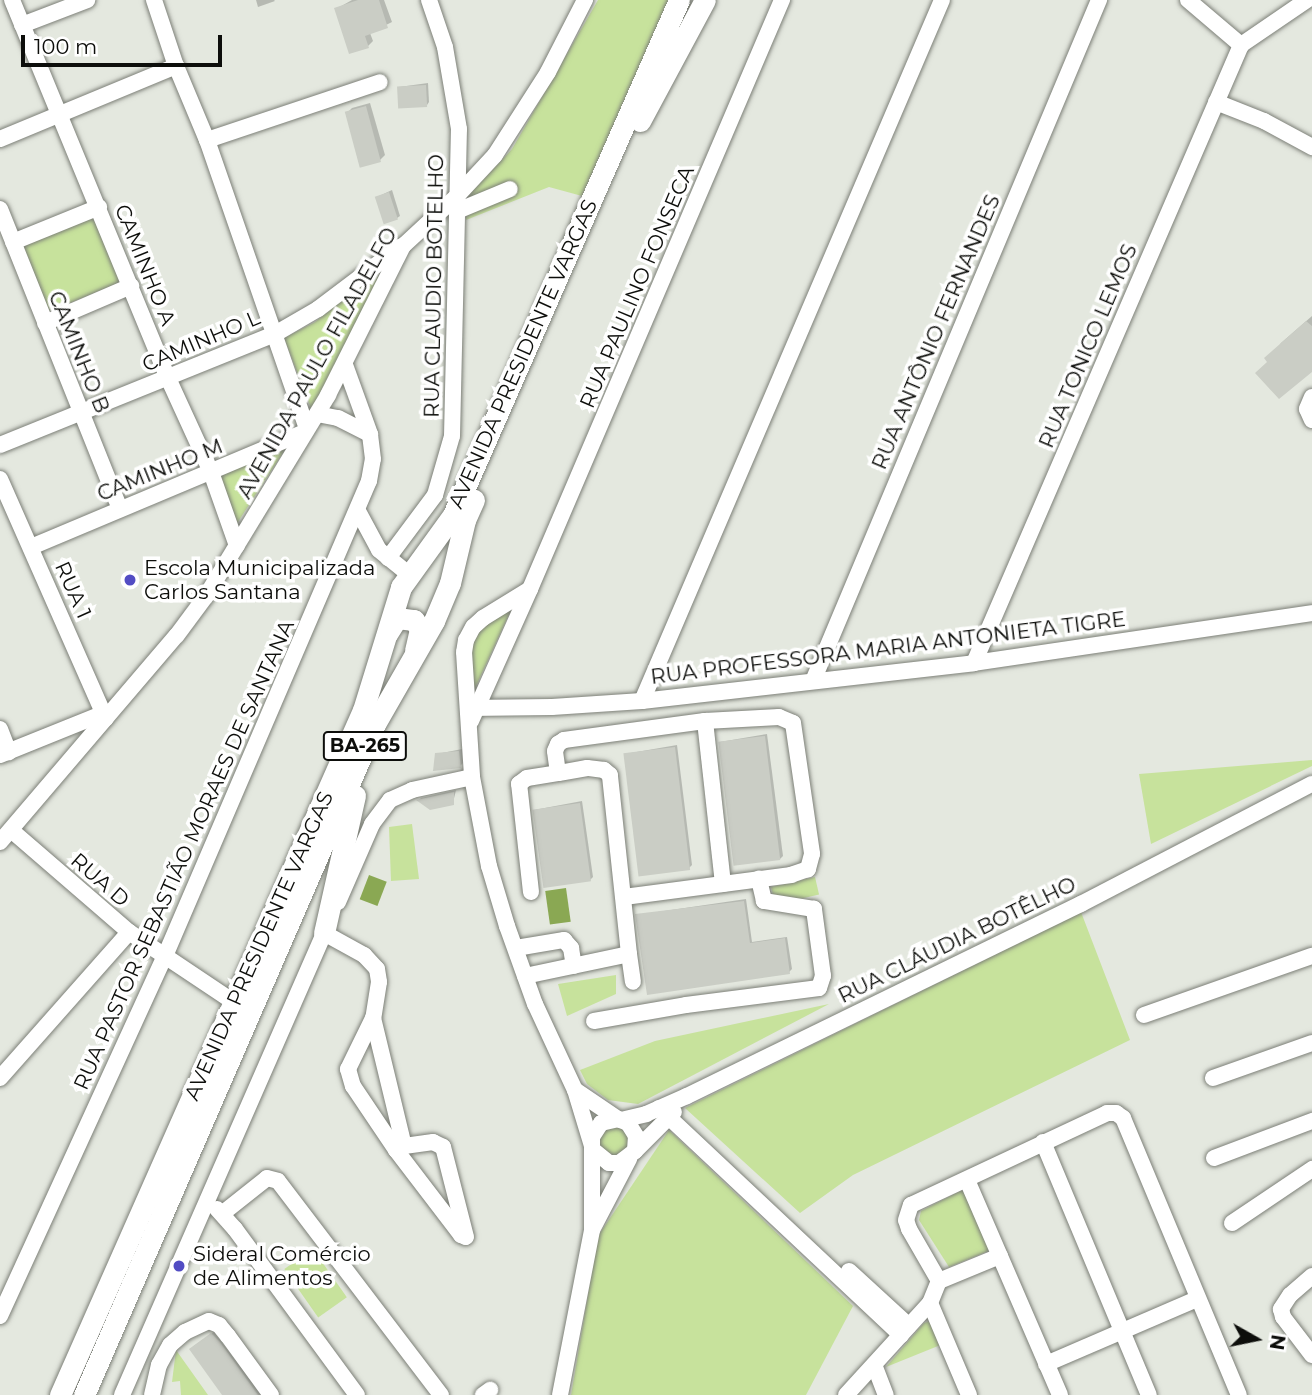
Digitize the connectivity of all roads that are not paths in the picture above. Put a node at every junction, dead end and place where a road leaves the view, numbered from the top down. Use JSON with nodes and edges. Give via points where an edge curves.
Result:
{"nodes":[{"id":1,"x":12,"y":0,"type":"edge"},
{"id":2,"x":87,"y":0,"type":"edge"},
{"id":3,"x":154,"y":0,"type":"edge"},
{"id":4,"x":429,"y":0,"type":"edge"},
{"id":5,"x":679,"y":0,"type":"edge"},
{"id":6,"x":705,"y":0,"type":"edge"},
{"id":7,"x":782,"y":0,"type":"edge"},
{"id":8,"x":942,"y":0,"type":"edge"},
{"id":9,"x":1099,"y":0,"type":"edge"},
{"id":10,"x":1188,"y":0,"type":"edge"},
{"id":11,"x":1307,"y":0,"type":"edge"},
{"id":12,"x":579,"y":4,"type":"edge"},
{"id":13,"x":22,"y":25,"type":"junction"},
{"id":14,"x":1241,"y":45,"type":"junction"},
{"id":15,"x":176,"y":66,"type":"junction"},
{"id":16,"x":380,"y":82,"type":"dead end"},
{"id":17,"x":1216,"y":103,"type":"junction"},
{"id":18,"x":62,"y":116,"type":"junction"},
{"id":19,"x":0,"y":139,"type":"edge"},
{"id":20,"x":207,"y":140,"type":"junction"},
{"id":21,"x":1312,"y":147,"type":"edge"},
{"id":22,"x":510,"y":189,"type":"dead end"},
{"id":23,"x":456,"y":204,"type":"junction"},
{"id":24,"x":99,"y":207,"type":"junction"},
{"id":25,"x":0,"y":209,"type":"edge"},
{"id":26,"x":13,"y":242,"type":"junction"},
{"id":27,"x":403,"y":246,"type":"junction"},
{"id":28,"x":131,"y":286,"type":"junction"},
{"id":29,"x":45,"y":323,"type":"junction"},
{"id":30,"x":275,"y":334,"type":"junction"},
{"id":31,"x":345,"y":365,"type":"junction"},
{"id":32,"x":168,"y":378,"type":"junction"},
{"id":33,"x":1312,"y":397,"type":"edge"},
{"id":34,"x":80,"y":412,"type":"junction"},
{"id":35,"x":317,"y":414,"type":"junction"},
{"id":36,"x":1312,"y":420,"type":"edge"},
{"id":37,"x":306,"y":430,"type":"junction"},
{"id":38,"x":370,"y":433,"type":"junction"},
{"id":39,"x":0,"y":445,"type":"edge"},
{"id":40,"x":211,"y":472,"type":"junction"},
{"id":41,"x":0,"y":479,"type":"edge"},
{"id":42,"x":120,"y":509,"type":"junction"},
{"id":43,"x":358,"y":511,"type":"junction"},
{"id":44,"x":31,"y":547,"type":"junction"},
{"id":45,"x":237,"y":547,"type":"junction"},
{"id":46,"x":388,"y":558,"type":"junction"},
{"id":47,"x":409,"y":574,"type":"junction"},
{"id":48,"x":530,"y":589,"type":"junction"},
{"id":49,"x":1312,"y":613,"type":"edge"},
{"id":50,"x":380,"y":648,"type":"junction"},
{"id":51,"x":974,"y":663,"type":"junction"},
{"id":52,"x":410,"y":665,"type":"junction"},
{"id":53,"x":813,"y":681,"type":"junction"},
{"id":54,"x":642,"y":701,"type":"junction"},
{"id":55,"x":472,"y":712,"type":"junction"},
{"id":56,"x":105,"y":716,"type":"junction"},
{"id":57,"x":705,"y":721,"type":"junction"},
{"id":58,"x":0,"y":729,"type":"edge"},
{"id":59,"x":366,"y":744,"type":"junction"},
{"id":60,"x":5,"y":754,"type":"edge"},
{"id":61,"x":558,"y":773,"type":"junction"},
{"id":62,"x":472,"y":777,"type":"junction"},
{"id":63,"x":1312,"y":785,"type":"edge"},
{"id":64,"x":6,"y":836,"type":"edge"},
{"id":65,"x":759,"y":879,"type":"junction"},
{"id":66,"x":723,"y":884,"type":"junction"},
{"id":67,"x":531,"y":892,"type":"dead end"},
{"id":68,"x":624,"y":897,"type":"junction"},
{"id":69,"x":129,"y":932,"type":"junction"},
{"id":70,"x":324,"y":933,"type":"junction"},
{"id":71,"x":516,"y":948,"type":"junction"},
{"id":72,"x":629,"y":954,"type":"junction"},
{"id":73,"x":165,"y":956,"type":"junction"},
{"id":74,"x":1312,"y":956,"type":"edge"},
{"id":75,"x":574,"y":966,"type":"junction"},
{"id":76,"x":525,"y":976,"type":"junction"},
{"id":77,"x":633,"y":982,"type":"dead end"},
{"id":78,"x":235,"y":1003,"type":"junction"},
{"id":79,"x":1144,"y":1016,"type":"dead end"},
{"id":80,"x":373,"y":1018,"type":"junction"},
{"id":81,"x":594,"y":1021,"type":"dead end"},
{"id":82,"x":1312,"y":1043,"type":"edge"},
{"id":83,"x":0,"y":1078,"type":"edge"},
{"id":84,"x":1213,"y":1078,"type":"dead end"},
{"id":85,"x":575,"y":1090,"type":"junction"},
{"id":86,"x":667,"y":1111,"type":"junction"},
{"id":87,"x":619,"y":1119,"type":"junction"},
{"id":88,"x":1312,"y":1121,"type":"edge"},
{"id":89,"x":1042,"y":1142,"type":"junction"},
{"id":90,"x":400,"y":1148,"type":"junction"},
{"id":91,"x":593,"y":1148,"type":"junction"},
{"id":92,"x":632,"y":1155,"type":"junction"},
{"id":93,"x":1214,"y":1158,"type":"dead end"},
{"id":94,"x":1312,"y":1169,"type":"edge"},
{"id":95,"x":967,"y":1180,"type":"junction"},
{"id":96,"x":206,"y":1201,"type":"junction"},
{"id":97,"x":223,"y":1213,"type":"junction"},
{"id":98,"x":1231,"y":1223,"type":"dead end"},
{"id":99,"x":592,"y":1230,"type":"junction"},
{"id":100,"x":1000,"y":1256,"type":"junction"},
{"id":101,"x":1312,"y":1276,"type":"edge"},
{"id":102,"x":939,"y":1281,"type":"junction"},
{"id":103,"x":1198,"y":1299,"type":"junction"},
{"id":104,"x":930,"y":1303,"type":"junction"},
{"id":105,"x":0,"y":1316,"type":"edge"},
{"id":106,"x":905,"y":1331,"type":"junction"},
{"id":107,"x":1122,"y":1331,"type":"junction"},
{"id":108,"x":1312,"y":1355,"type":"edge"},
{"id":109,"x":1046,"y":1364,"type":"junction"},
{"id":110,"x":875,"y":1367,"type":"junction"},
{"id":111,"x":128,"y":1394,"type":"edge"},
{"id":112,"x":60,"y":1395,"type":"edge"},
{"id":113,"x":84,"y":1395,"type":"edge"},
{"id":114,"x":152,"y":1395,"type":"edge"},
{"id":115,"x":271,"y":1395,"type":"edge"},
{"id":116,"x":357,"y":1395,"type":"edge"},
{"id":117,"x":441,"y":1395,"type":"edge"},
{"id":118,"x":560,"y":1395,"type":"edge"},
{"id":119,"x":846,"y":1395,"type":"edge"},
{"id":120,"x":886,"y":1395,"type":"edge"},
{"id":121,"x":969,"y":1395,"type":"edge"},
{"id":122,"x":1060,"y":1395,"type":"edge"},
{"id":123,"x":1149,"y":1395,"type":"edge"},
{"id":124,"x":1239,"y":1395,"type":"edge"}],
"edges":[{"from":1,"to":13,"type":"street","name":"CAMINHO A"},
{"from":2,"to":13,"type":"street"},
{"from":3,"to":15,"type":"street"},
{"from":4,"to":23,"type":"street","name":"RUA CLAUDIO BOTELHO","via":[[445,47],[459,128]]},
{"from":5,"to":47,"type":"main road","name":"AVENIDA PRESIDENTE VARGAS","via":[[453,515]]},
{"from":6,"to":52,"type":"main road","name":"AVENIDA PRESIDENTE VARGAS","number":"BA-265","via":[[649,100],[465,520],[450,583]]},
{"from":7,"to":48,"type":"street","name":"RUA PAULINO FONSECA"},
{"from":8,"to":54,"type":"street"},
{"from":9,"to":53,"type":"street","name":"RUA ANTÔNIO FERNANDES"},
{"from":10,"to":14,"type":"street"},
{"from":11,"to":14,"type":"street"},
{"from":12,"to":23,"type":"street","name":"AVENIDA PAULO FILADELFO","via":[[521,116]]},
{"from":13,"to":18,"type":"street","name":"CAMINHO A"},
{"from":14,"to":17,"type":"street","name":"RUA TONICO LEMOS"},
{"from":15,"to":18,"type":"street"},
{"from":15,"to":20,"type":"street"},
{"from":16,"to":20,"type":"street"},
{"from":17,"to":21,"type":"street","via":[[1264,121]]},
{"from":17,"to":51,"type":"street","name":"RUA TONICO LEMOS"},
{"from":18,"to":19,"type":"street"},
{"from":18,"to":24,"type":"street","name":"CAMINHO A"},
{"from":20,"to":30,"type":"street"},
{"from":22,"to":23,"type":"street","name":"AVENIDA PAULO FILADELFO"},
{"from":23,"to":27,"type":"street","name":"AVENIDA PAULO FILADELFO"},
{"from":23,"to":46,"type":"street","name":"RUA CLAUDIO BOTELHO","via":[[455,381],[447,461],[435,495]]},
{"from":24,"to":26,"type":"street"},
{"from":24,"to":28,"type":"street","name":"CAMINHO A"},
{"from":25,"to":26,"type":"street","name":"CAMINHO B"},
{"from":26,"to":29,"type":"street","name":"CAMINHO B"},
{"from":27,"to":30,"type":"street","name":"CAMINHO L","via":[[318,309]]},
{"from":27,"to":31,"type":"street","name":"AVENIDA PAULO FILADELFO"},
{"from":28,"to":29,"type":"street"},
{"from":28,"to":32,"type":"street","name":"CAMINHO A"},
{"from":29,"to":34,"type":"street","name":"CAMINHO B"},
{"from":30,"to":32,"type":"street","name":"CAMINHO L"},
{"from":30,"to":37,"type":"street"},
{"from":31,"to":35,"type":"street","name":"AVENIDA PAULO FILADELFO"},
{"from":31,"to":38,"type":"street","name":"RUA PASTOR SEBASTIÃO MORAES DE SANTANA"},
{"from":32,"to":34,"type":"street","name":"CAMINHO L"},
{"from":32,"to":40,"type":"street","name":"CAMINHO A"},
{"from":33,"to":36,"type":"street","via":[[1307,409]]},
{"from":34,"to":39,"type":"street","name":"CAMINHO L"},
{"from":34,"to":42,"type":"street","name":"CAMINHO B"},
{"from":35,"to":37,"type":"street","name":"AVENIDA PAULO FILADELFO"},
{"from":35,"to":38,"type":"street"},
{"from":37,"to":40,"type":"street","name":"CAMINHO M"},
{"from":37,"to":45,"type":"street","name":"AVENIDA PAULO FILADELFO"},
{"from":38,"to":43,"type":"street","name":"RUA PASTOR SEBASTIÃO MORAES DE SANTANA","via":[[373,459]]},
{"from":40,"to":42,"type":"street","name":"CAMINHO M"},
{"from":40,"to":45,"type":"street","name":"CAMINHO A"},
{"from":41,"to":44,"type":"street","name":"RUA 1"},
{"from":42,"to":44,"type":"street","name":"CAMINHO M"},
{"from":43,"to":46,"type":"street","via":[[369,535]]},
{"from":43,"to":73,"type":"street","name":"RUA PASTOR SEBASTIÃO MORAES DE SANTANA"},
{"from":44,"to":56,"type":"street","name":"RUA 1"},
{"from":45,"to":56,"type":"street","name":"AVENIDA PAULO FILADELFO","via":[[184,625]]},
{"from":46,"to":47,"type":"street"},
{"from":47,"to":50,"type":"main road","name":"AVENIDA PRESIDENTE VARGAS"},
{"from":48,"to":55,"type":"street","name":"RUA PAULINO FONSECA"},
{"from":48,"to":55,"type":"street","via":[[473,627],[464,652]]},
{"from":49,"to":51,"type":"street","name":"RUA PROFESSORA MARIA ANTONIETA TIGRE"},
{"from":50,"to":52,"type":"main road","via":[[397,618],[414,620],[420,637]]},
{"from":50,"to":78,"type":"main road","name":"AVENIDA PRESIDENTE VARGAS","via":[[363,710]]},
{"from":51,"to":53,"type":"street","name":"RUA PROFESSORA MARIA ANTONIETA TIGRE"},
{"from":52,"to":59,"type":"main road","name":"AVENIDA PRESIDENTE VARGAS","number":"BA-265"},
{"from":53,"to":54,"type":"street","name":"RUA PROFESSORA MARIA ANTONIETA TIGRE"},
{"from":54,"to":55,"type":"street","name":"RUA PROFESSORA MARIA ANTONIETA TIGRE"},
{"from":55,"to":62,"type":"street"},
{"from":56,"to":60,"type":"street"},
{"from":56,"to":64,"type":"street","name":"AVENIDA PAULO FILADELFO"},
{"from":57,"to":61,"type":"street","via":[[564,740],[555,751]]},
{"from":57,"to":65,"type":"street","via":[[779,717],[793,723],[812,854],[804,872]]},
{"from":57,"to":66,"type":"street"},
{"from":58,"to":60,"type":"street"},
{"from":59,"to":70,"type":"main road"},
{"from":59,"to":113,"type":"main road","name":"AVENIDA PRESIDENTE VARGAS","number":"BA-265"},
{"from":61,"to":67,"type":"street","via":[[527,778],[519,784]]},
{"from":61,"to":68,"type":"street","via":[[587,768],[610,775]]},
{"from":62,"to":70,"type":"street","via":[[412,790],[390,800],[372,824]]},
{"from":62,"to":71,"type":"street","via":[[489,866]]},
{"from":63,"to":86,"type":"street","name":"RUA CLÁUDIA BOTÊLHO","via":[[1081,904],[687,1096]]},
{"from":64,"to":69,"type":"street","name":"RUA D"},
{"from":65,"to":66,"type":"street"},
{"from":65,"to":81,"type":"street","via":[[764,901],[814,909],[823,976],[819,988]]},
{"from":66,"to":68,"type":"street"},
{"from":68,"to":72,"type":"street"},
{"from":69,"to":73,"type":"street","name":"RUA D"},
{"from":69,"to":83,"type":"street"},
{"from":70,"to":80,"type":"street","via":[[364,954],[377,969]]},
{"from":70,"to":96,"type":"street"},
{"from":71,"to":75,"type":"street","via":[[564,940],[571,948]]},
{"from":71,"to":76,"type":"street"},
{"from":72,"to":75,"type":"street"},
{"from":72,"to":77,"type":"street"},
{"from":73,"to":78,"type":"street","name":"RUA D"},
{"from":73,"to":105,"type":"street","name":"RUA PASTOR SEBASTIÃO MORAES DE SANTANA"},
{"from":74,"to":79,"type":"street"},
{"from":75,"to":76,"type":"street"},
{"from":76,"to":85,"type":"street"},
{"from":78,"to":112,"type":"main road","name":"AVENIDA PRESIDENTE VARGAS"},
{"from":80,"to":90,"type":"street"},
{"from":80,"to":90,"type":"street","via":[[348,1069],[349,1078]]},
{"from":82,"to":84,"type":"street"},
{"from":85,"to":87,"type":"street"},
{"from":85,"to":91,"type":"street"},
{"from":86,"to":87,"type":"street"},
{"from":86,"to":92,"type":"street"},
{"from":86,"to":106,"type":"street"},
{"from":87,"to":91,"type":"street","via":[[601,1123],[592,1137]]},
{"from":87,"to":92,"type":"street","via":[[628,1123],[636,1136]]},
{"from":88,"to":93,"type":"street"},
{"from":89,"to":95,"type":"street"},
{"from":89,"to":103,"type":"street","via":[[1107,1113],[1124,1118]]},
{"from":89,"to":107,"type":"street"},
{"from":90,"to":90,"type":"street","via":[[433,1142],[443,1147],[466,1237]]},
{"from":91,"to":92,"type":"street","via":[[609,1163]]},
{"from":91,"to":99,"type":"street"},
{"from":92,"to":99,"type":"street"},
{"from":94,"to":98,"type":"street"},
{"from":95,"to":100,"type":"street"},
{"from":95,"to":102,"type":"street","via":[[907,1211],[909,1229]]},
{"from":96,"to":97,"type":"street"},
{"from":96,"to":111,"type":"street"},
{"from":97,"to":116,"type":"street"},
{"from":97,"to":117,"type":"street","via":[[267,1178],[278,1181]]},
{"from":99,"to":118,"type":"street"},
{"from":100,"to":102,"type":"street"},
{"from":100,"to":109,"type":"street"},
{"from":101,"to":108,"type":"street","via":[[1281,1309]]},
{"from":102,"to":104,"type":"street"},
{"from":103,"to":107,"type":"street"},
{"from":103,"to":124,"type":"street"},
{"from":104,"to":106,"type":"street"},
{"from":104,"to":121,"type":"street"},
{"from":106,"to":110,"type":"street"},
{"from":107,"to":109,"type":"street"},
{"from":107,"to":123,"type":"street"},
{"from":109,"to":122,"type":"street"},
{"from":110,"to":119,"type":"street"},
{"from":110,"to":120,"type":"street"},
{"from":114,"to":115,"type":"street","via":[[159,1365],[170,1345],[209,1321],[219,1325]]}]}
